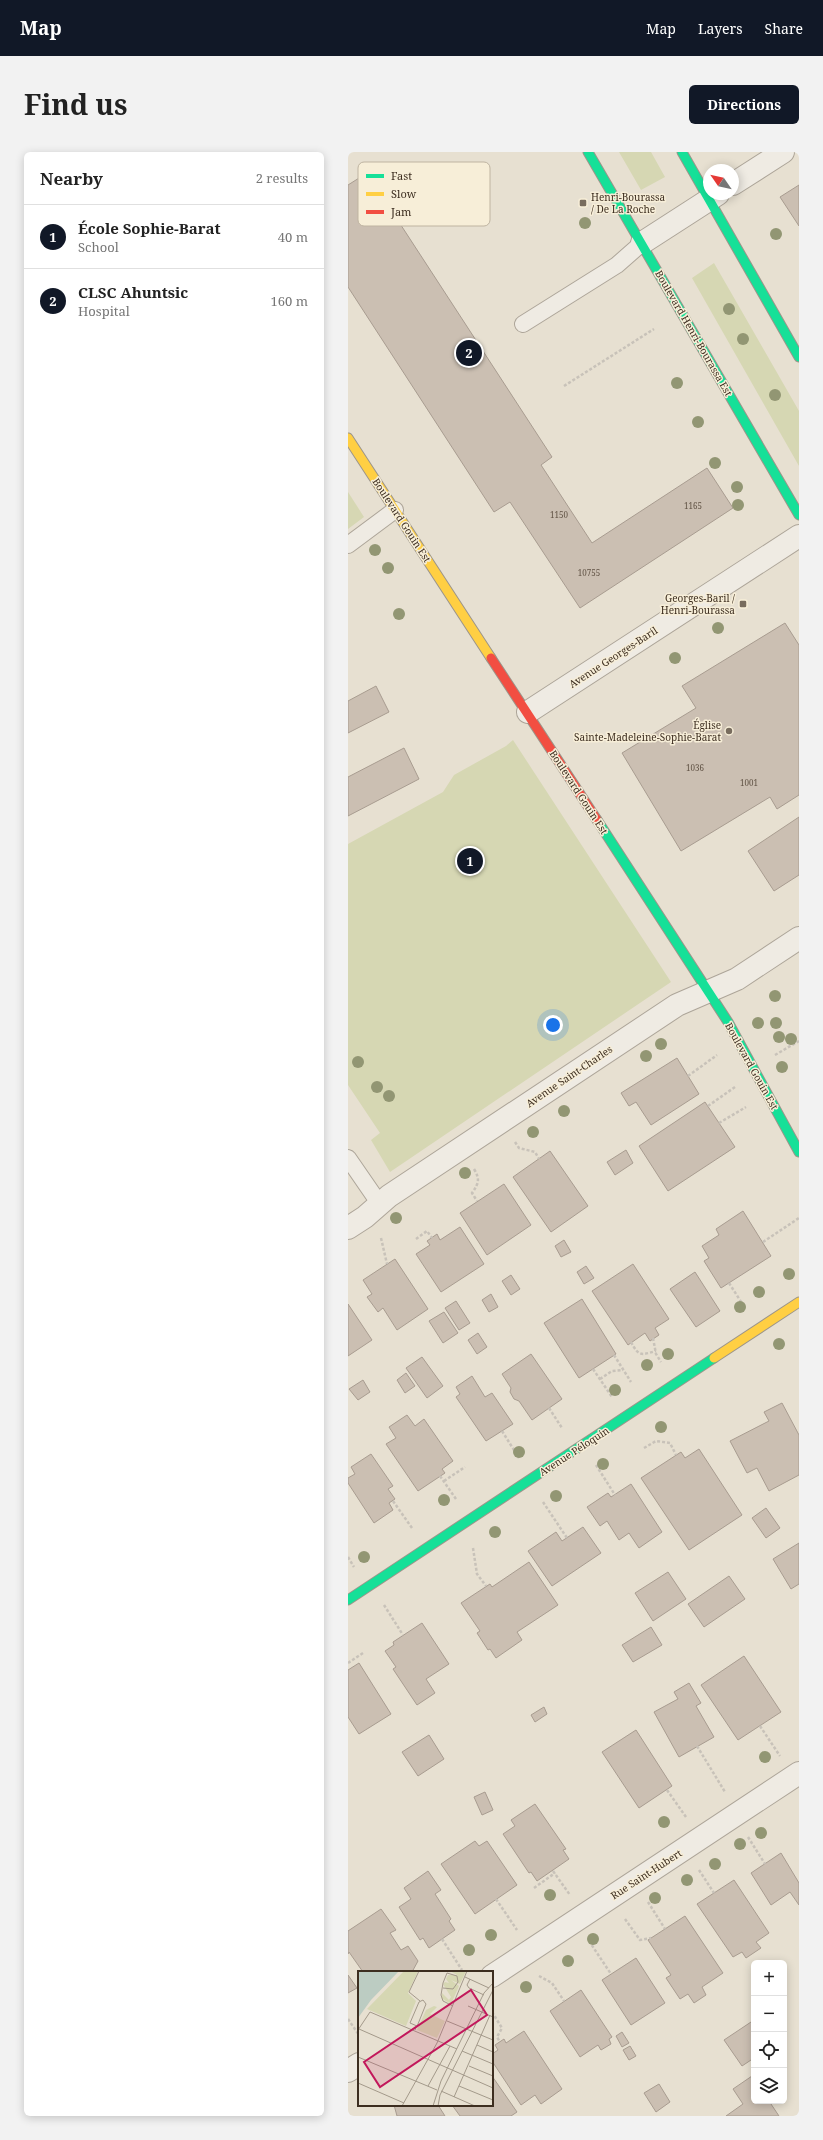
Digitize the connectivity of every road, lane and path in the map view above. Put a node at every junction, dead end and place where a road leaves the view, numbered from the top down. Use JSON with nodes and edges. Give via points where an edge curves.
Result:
{"nodes":[{"id":1,"x":588,"y":152,"type":"edge"},
{"id":2,"x":682,"y":152,"type":"edge"},
{"id":3,"x":783,"y":152,"type":"edge"},
{"id":4,"x":739,"y":180,"type":"edge"},
{"id":5,"x":703,"y":182,"type":"edge"},
{"id":6,"x":709,"y":200,"type":"edge"},
{"id":7,"x":716,"y":200,"type":"edge"},
{"id":8,"x":642,"y":242,"type":"junction"},
{"id":9,"x":523,"y":324,"type":"dead end"},
{"id":10,"x":654,"y":329,"type":"dead end"},
{"id":11,"x":799,"y":357,"type":"edge"},
{"id":12,"x":564,"y":386,"type":"dead end"},
{"id":13,"x":348,"y":438,"type":"edge"},
{"id":14,"x":395,"y":510,"type":"junction"},
{"id":15,"x":799,"y":515,"type":"edge"},
{"id":16,"x":799,"y":536,"type":"edge"},
{"id":17,"x":348,"y":545,"type":"edge"},
{"id":18,"x":528,"y":712,"type":"junction"},
{"id":19,"x":799,"y":938,"type":"edge"},
{"id":20,"x":707,"y":992,"type":"junction"},
{"id":21,"x":799,"y":1041,"type":"edge"},
{"id":22,"x":722,"y":1052,"type":"dead end"},
{"id":23,"x":773,"y":1056,"type":"dead end"},
{"id":24,"x":688,"y":1076,"type":"dead end"},
{"id":25,"x":740,"y":1084,"type":"dead end"},
{"id":26,"x":751,"y":1103,"type":"dead end"},
{"id":27,"x":708,"y":1106,"type":"dead end"},
{"id":28,"x":719,"y":1124,"type":"dead end"},
{"id":29,"x":513,"y":1140,"type":"dead end"},
{"id":30,"x":799,"y":1152,"type":"edge"},
{"id":31,"x":348,"y":1158,"type":"edge"},
{"id":32,"x":539,"y":1159,"type":"dead end"},
{"id":33,"x":472,"y":1167,"type":"dead end"},
{"id":34,"x":477,"y":1201,"type":"dead end"},
{"id":35,"x":379,"y":1203,"type":"junction"},
{"id":36,"x":799,"y":1218,"type":"edge"},
{"id":37,"x":348,"y":1228,"type":"edge"},
{"id":38,"x":380,"y":1233,"type":"dead end"},
{"id":39,"x":416,"y":1238,"type":"dead end"},
{"id":40,"x":432,"y":1238,"type":"dead end"},
{"id":41,"x":763,"y":1242,"type":"dead end"},
{"id":42,"x":387,"y":1264,"type":"dead end"},
{"id":43,"x":729,"y":1282,"type":"dead end"},
{"id":44,"x":799,"y":1302,"type":"edge"},
{"id":45,"x":747,"y":1312,"type":"dead end"},
{"id":46,"x":653,"y":1338,"type":"dead end"},
{"id":47,"x":631,"y":1342,"type":"dead end"},
{"id":48,"x":656,"y":1351,"type":"junction"},
{"id":49,"x":614,"y":1355,"type":"dead end"},
{"id":50,"x":664,"y":1367,"type":"dead end"},
{"id":51,"x":593,"y":1369,"type":"dead end"},
{"id":52,"x":624,"y":1370,"type":"junction"},
{"id":53,"x":600,"y":1378,"type":"junction"},
{"id":54,"x":634,"y":1387,"type":"dead end"},
{"id":55,"x":614,"y":1400,"type":"dead end"},
{"id":56,"x":549,"y":1408,"type":"dead end"},
{"id":57,"x":502,"y":1431,"type":"dead end"},
{"id":58,"x":565,"y":1432,"type":"dead end"},
{"id":59,"x":644,"y":1448,"type":"dead end"},
{"id":60,"x":676,"y":1455,"type":"dead end"},
{"id":61,"x":594,"y":1461,"type":"dead end"},
{"id":62,"x":521,"y":1462,"type":"dead end"},
{"id":63,"x":465,"y":1467,"type":"dead end"},
{"id":64,"x":440,"y":1476,"type":"dead end"},
{"id":65,"x":444,"y":1481,"type":"junction"},
{"id":66,"x":615,"y":1495,"type":"dead end"},
{"id":67,"x":540,"y":1497,"type":"dead end"},
{"id":68,"x":393,"y":1501,"type":"dead end"},
{"id":69,"x":459,"y":1503,"type":"dead end"},
{"id":70,"x":414,"y":1532,"type":"dead end"},
{"id":71,"x":567,"y":1538,"type":"dead end"},
{"id":72,"x":472,"y":1541,"type":"dead end"},
{"id":73,"x":348,"y":1556,"type":"edge"},
{"id":74,"x":356,"y":1570,"type":"dead end"},
{"id":75,"x":486,"y":1586,"type":"dead end"},
{"id":76,"x":348,"y":1600,"type":"edge"},
{"id":77,"x":381,"y":1602,"type":"dead end"},
{"id":78,"x":403,"y":1635,"type":"dead end"},
{"id":79,"x":363,"y":1653,"type":"dead end"},
{"id":80,"x":348,"y":1663,"type":"edge"},
{"id":81,"x":760,"y":1726,"type":"dead end"},
{"id":82,"x":697,"y":1746,"type":"dead end"},
{"id":83,"x":782,"y":1758,"type":"dead end"},
{"id":84,"x":799,"y":1773,"type":"edge"},
{"id":85,"x":667,"y":1790,"type":"dead end"},
{"id":86,"x":726,"y":1795,"type":"dead end"},
{"id":87,"x":688,"y":1820,"type":"dead end"},
{"id":88,"x":746,"y":1833,"type":"dead end"},
{"id":89,"x":765,"y":1864,"type":"dead end"},
{"id":90,"x":696,"y":1866,"type":"dead end"},
{"id":91,"x":534,"y":1888,"type":"dead end"},
{"id":92,"x":714,"y":1893,"type":"dead end"},
{"id":93,"x":571,"y":1897,"type":"dead end"},
{"id":94,"x":496,"y":1899,"type":"dead end"},
{"id":95,"x":646,"y":1899,"type":"dead end"},
{"id":96,"x":623,"y":1914,"type":"dead end"},
{"id":97,"x":665,"y":1929,"type":"dead end"},
{"id":98,"x":518,"y":1932,"type":"dead end"},
{"id":99,"x":587,"y":1938,"type":"dead end"},
{"id":100,"x":651,"y":1938,"type":"dead end"},
{"id":101,"x":442,"y":1939,"type":"dead end"},
{"id":102,"x":462,"y":1970,"type":"dead end"},
{"id":103,"x":536,"y":1971,"type":"dead end"},
{"id":104,"x":611,"y":1974,"type":"dead end"},
{"id":105,"x":493,"y":1975,"type":"edge"},
{"id":106,"x":564,"y":2002,"type":"dead end"},
{"id":107,"x":493,"y":2014,"type":"edge"},
{"id":108,"x":348,"y":2019,"type":"edge"},
{"id":109,"x":358,"y":2034,"type":"edge"},
{"id":110,"x":500,"y":2042,"type":"dead end"},
{"id":111,"x":358,"y":2065,"type":"edge"},
{"id":112,"x":348,"y":2071,"type":"edge"}],
"edges":[{"from":1,"to":8,"type":"street","name":"Boulevard Henri-Bourassa Est"},
{"from":2,"to":5,"type":"street"},
{"from":3,"to":4,"type":"street"},
{"from":6,"to":8,"type":"street"},
{"from":7,"to":11,"type":"street"},
{"from":8,"to":9,"type":"lane","via":[[617,264]]},
{"from":8,"to":15,"type":"street","name":"Boulevard Henri-Bourassa Est"},
{"from":10,"to":12,"type":"path"},
{"from":13,"to":14,"type":"street","name":"Boulevard Gouin Est"},
{"from":14,"to":17,"type":"lane"},
{"from":14,"to":18,"type":"street","name":"Boulevard Gouin Est"},
{"from":16,"to":18,"type":"street","name":"Avenue Georges-Baril"},
{"from":18,"to":20,"type":"street","name":"Boulevard Gouin Est"},
{"from":19,"to":20,"type":"street","name":"Avenue Saint-Charles","via":[[737,979]]},
{"from":20,"to":30,"type":"street","name":"Boulevard Gouin Est","via":[[728,1022]]},
{"from":20,"to":35,"type":"street","name":"Avenue Saint-Charles","via":[[677,1005]]},
{"from":21,"to":23,"type":"path"},
{"from":22,"to":24,"type":"path"},
{"from":25,"to":27,"type":"path"},
{"from":26,"to":28,"type":"path"},
{"from":29,"to":32,"type":"path","via":[[519,1148],[535,1152]]},
{"from":31,"to":35,"type":"lane"},
{"from":33,"to":34,"type":"path","via":[[479,1178],[472,1193]]},
{"from":35,"to":37,"type":"street","name":"Avenue Saint-Charles"},
{"from":36,"to":41,"type":"path"},
{"from":38,"to":42,"type":"path"},
{"from":39,"to":40,"type":"path","via":[[427,1231]]},
{"from":43,"to":45,"type":"path"},
{"from":44,"to":76,"type":"street","name":"Avenue Péloquin"},
{"from":46,"to":48,"type":"path"},
{"from":47,"to":48,"type":"path","via":[[640,1354]]},
{"from":48,"to":50,"type":"path"},
{"from":49,"to":52,"type":"path"},
{"from":51,"to":53,"type":"path"},
{"from":52,"to":53,"type":"path"},
{"from":52,"to":54,"type":"path"},
{"from":53,"to":55,"type":"path"},
{"from":56,"to":58,"type":"path"},
{"from":57,"to":62,"type":"path"},
{"from":59,"to":60,"type":"path","via":[[656,1441],[670,1443]]},
{"from":61,"to":66,"type":"path"},
{"from":63,"to":65,"type":"path"},
{"from":64,"to":65,"type":"path"},
{"from":65,"to":69,"type":"path"},
{"from":67,"to":71,"type":"path"},
{"from":68,"to":70,"type":"path"},
{"from":72,"to":75,"type":"path","via":[[477,1574]]},
{"from":73,"to":74,"type":"path"},
{"from":77,"to":78,"type":"path"},
{"from":79,"to":80,"type":"path"},
{"from":81,"to":83,"type":"path"},
{"from":82,"to":86,"type":"path"},
{"from":84,"to":105,"type":"street","name":"Rue Saint-Hubert"},
{"from":85,"to":87,"type":"path"},
{"from":88,"to":89,"type":"path"},
{"from":90,"to":92,"type":"path"},
{"from":91,"to":93,"type":"path","via":[[554,1872]]},
{"from":94,"to":98,"type":"path"},
{"from":95,"to":97,"type":"path"},
{"from":96,"to":100,"type":"path","via":[[640,1940]]},
{"from":99,"to":104,"type":"path"},
{"from":101,"to":102,"type":"path"},
{"from":103,"to":106,"type":"path","via":[[540,1977],[552,1983]]},
{"from":107,"to":110,"type":"path","via":[[502,2028],[497,2037]]},
{"from":108,"to":109,"type":"path"},
{"from":111,"to":112,"type":"street"}]}
